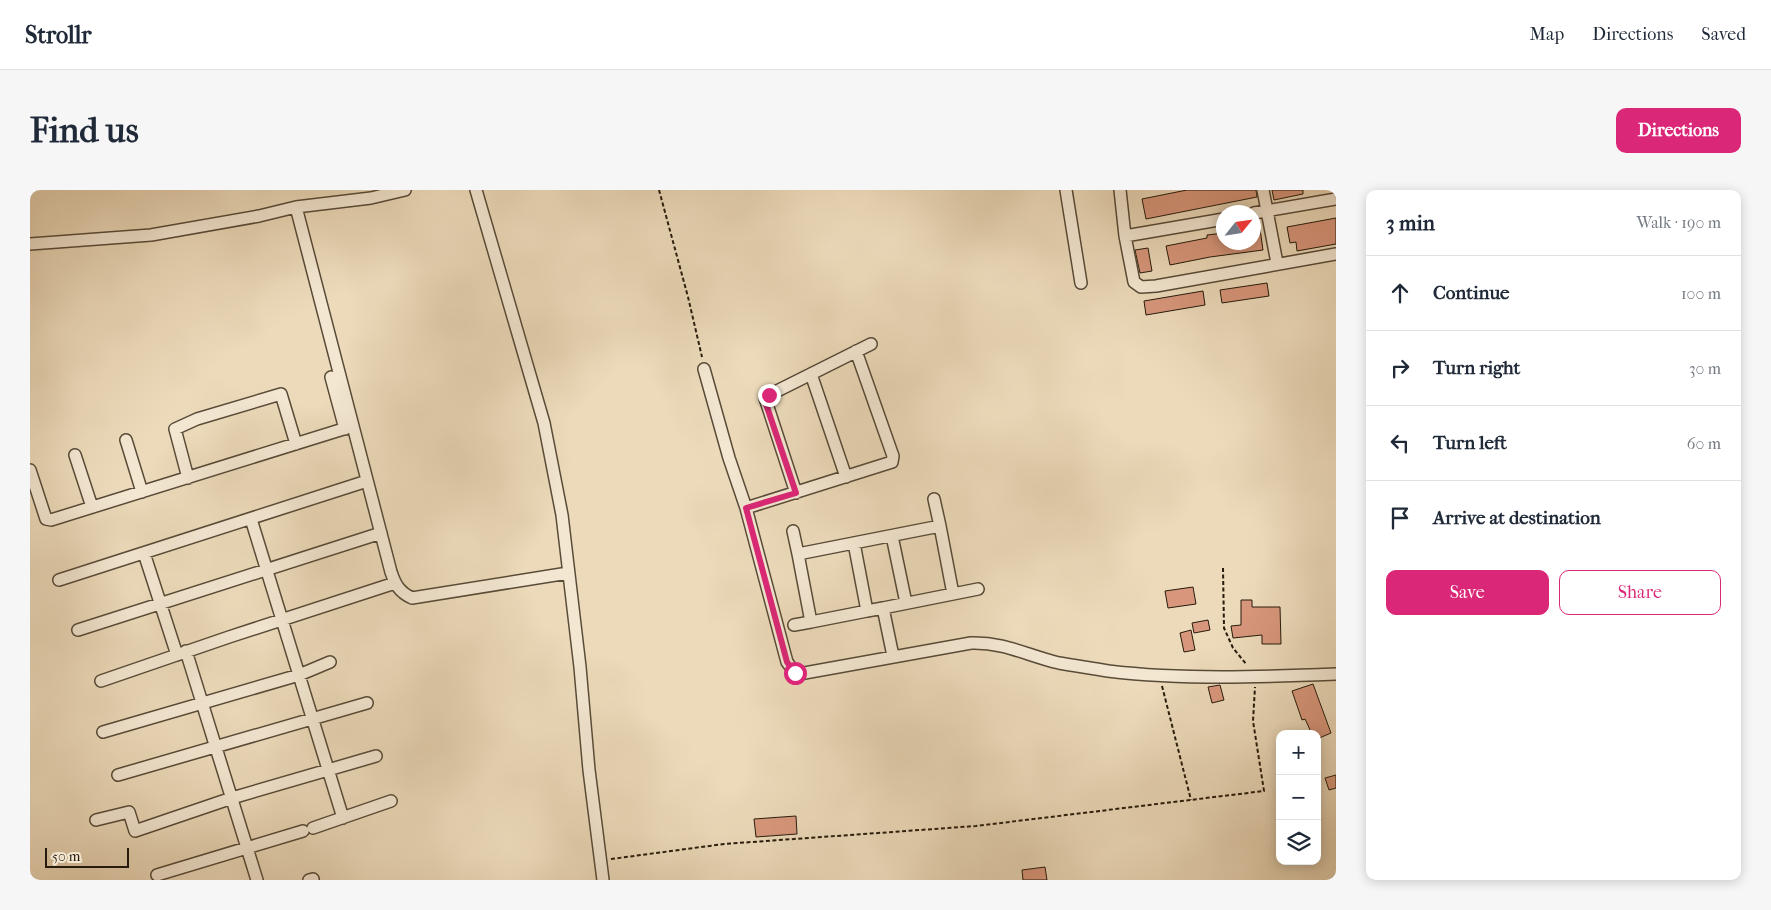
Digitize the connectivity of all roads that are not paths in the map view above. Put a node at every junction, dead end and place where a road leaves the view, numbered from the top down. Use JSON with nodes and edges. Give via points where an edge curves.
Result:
{"nodes":[{"id":1,"x":405,"y":190,"type":"edge"},
{"id":2,"x":476,"y":190,"type":"edge"},
{"id":3,"x":1066,"y":190,"type":"edge"},
{"id":4,"x":1120,"y":190,"type":"edge"},
{"id":5,"x":1263,"y":190,"type":"edge"},
{"id":6,"x":1336,"y":199,"type":"edge"},
{"id":7,"x":296,"y":207,"type":"junction"},
{"id":8,"x":1267,"y":211,"type":"junction"},
{"id":9,"x":1261,"y":212,"type":"edge"},
{"id":10,"x":1216,"y":220,"type":"edge"},
{"id":11,"x":1125,"y":236,"type":"junction"},
{"id":12,"x":30,"y":244,"type":"edge"},
{"id":13,"x":1336,"y":254,"type":"edge"},
{"id":14,"x":1277,"y":263,"type":"junction"},
{"id":15,"x":1081,"y":283,"type":"dead end"},
{"id":16,"x":871,"y":344,"type":"dead end"},
{"id":17,"x":856,"y":351,"type":"junction"},
{"id":18,"x":704,"y":370,"type":"road end"},
{"id":19,"x":811,"y":374,"type":"junction"},
{"id":20,"x":331,"y":377,"type":"dead end"},
{"id":21,"x":349,"y":428,"type":"junction"},
{"id":22,"x":126,"y":440,"type":"dead end"},
{"id":23,"x":296,"y":444,"type":"junction"},
{"id":24,"x":75,"y":455,"type":"dead end"},
{"id":25,"x":30,"y":470,"type":"edge"},
{"id":26,"x":846,"y":477,"type":"junction"},
{"id":27,"x":188,"y":478,"type":"junction"},
{"id":28,"x":367,"y":481,"type":"junction"},
{"id":29,"x":142,"y":492,"type":"junction"},
{"id":30,"x":796,"y":493,"type":"junction"},
{"id":31,"x":934,"y":498,"type":"dead end"},
{"id":32,"x":92,"y":507,"type":"junction"},
{"id":33,"x":746,"y":508,"type":"junction"},
{"id":34,"x":251,"y":519,"type":"junction"},
{"id":35,"x":940,"y":526,"type":"junction"},
{"id":36,"x":793,"y":531,"type":"dead end"},
{"id":37,"x":381,"y":533,"type":"junction"},
{"id":38,"x":892,"y":536,"type":"junction"},
{"id":39,"x":854,"y":543,"type":"junction"},
{"id":40,"x":144,"y":553,"type":"junction"},
{"id":41,"x":798,"y":554,"type":"junction"},
{"id":42,"x":266,"y":570,"type":"junction"},
{"id":43,"x":568,"y":573,"type":"junction"},
{"id":44,"x":59,"y":580,"type":"dead end"},
{"id":45,"x":395,"y":583,"type":"junction"},
{"id":46,"x":978,"y":589,"type":"dead end"},
{"id":47,"x":953,"y":594,"type":"junction"},
{"id":48,"x":906,"y":603,"type":"junction"},
{"id":49,"x":161,"y":604,"type":"junction"},
{"id":50,"x":883,"y":608,"type":"junction"},
{"id":51,"x":867,"y":611,"type":"junction"},
{"id":52,"x":281,"y":620,"type":"junction"},
{"id":53,"x":811,"y":622,"type":"junction"},
{"id":54,"x":794,"y":625,"type":"dead end"},
{"id":55,"x":78,"y":630,"type":"dead end"},
{"id":56,"x":182,"y":653,"type":"junction"},
{"id":57,"x":893,"y":656,"type":"junction"},
{"id":58,"x":330,"y":662,"type":"dead end"},
{"id":59,"x":1336,"y":674,"type":"edge"},
{"id":60,"x":299,"y":675,"type":"junction"},
{"id":61,"x":100,"y":681,"type":"dead end"},
{"id":62,"x":202,"y":702,"type":"junction"},
{"id":63,"x":367,"y":703,"type":"dead end"},
{"id":64,"x":312,"y":719,"type":"junction"},
{"id":65,"x":103,"y":732,"type":"dead end"},
{"id":66,"x":215,"y":746,"type":"junction"},
{"id":67,"x":376,"y":756,"type":"dead end"},
{"id":68,"x":329,"y":770,"type":"junction"},
{"id":69,"x":118,"y":775,"type":"dead end"},
{"id":70,"x":232,"y":798,"type":"junction"},
{"id":71,"x":392,"y":801,"type":"dead end"},
{"id":72,"x":344,"y":818,"type":"junction"},
{"id":73,"x":96,"y":820,"type":"dead end"},
{"id":74,"x":247,"y":847,"type":"junction"},
{"id":75,"x":157,"y":875,"type":"dead end"},
{"id":76,"x":257,"y":880,"type":"edge"},
{"id":77,"x":603,"y":880,"type":"edge"}],
"edges":[{"from":1,"to":7,"type":"street","via":[[371,198]]},
{"from":2,"to":43,"type":"street","via":[[544,423],[562,515]]},
{"from":3,"to":15,"type":"street"},
{"from":4,"to":11,"type":"street"},
{"from":5,"to":8,"type":"street"},
{"from":6,"to":8,"type":"street"},
{"from":7,"to":12,"type":"street","via":[[151,235]]},
{"from":7,"to":21,"type":"street"},
{"from":8,"to":9,"type":"street"},
{"from":8,"to":14,"type":"street"},
{"from":10,"to":11,"type":"street"},
{"from":11,"to":14,"type":"street","via":[[1134,282],[1141,287]]},
{"from":13,"to":14,"type":"street"},
{"from":16,"to":17,"type":"street"},
{"from":17,"to":19,"type":"street"},
{"from":17,"to":26,"type":"street","via":[[893,458],[890,463]]},
{"from":18,"to":33,"type":"street"},
{"from":19,"to":26,"type":"street"},
{"from":19,"to":30,"type":"street","via":[[765,398]]},
{"from":20,"to":21,"type":"street"},
{"from":21,"to":23,"type":"street"},
{"from":21,"to":28,"type":"street"},
{"from":22,"to":29,"type":"street"},
{"from":23,"to":27,"type":"street"},
{"from":23,"to":27,"type":"street","via":[[281,394],[197,419],[175,429]]},
{"from":24,"to":32,"type":"street"},
{"from":25,"to":32,"type":"street","via":[[46,519]]},
{"from":26,"to":30,"type":"street"},
{"from":27,"to":29,"type":"street"},
{"from":28,"to":34,"type":"street"},
{"from":28,"to":37,"type":"street"},
{"from":29,"to":32,"type":"street"},
{"from":30,"to":33,"type":"street"},
{"from":31,"to":35,"type":"street"},
{"from":33,"to":57,"type":"street","via":[[787,662],[793,670],[799,674]]},
{"from":34,"to":40,"type":"street"},
{"from":34,"to":42,"type":"street"},
{"from":35,"to":38,"type":"street"},
{"from":35,"to":47,"type":"street"},
{"from":36,"to":41,"type":"street"},
{"from":37,"to":42,"type":"street"},
{"from":37,"to":45,"type":"street"},
{"from":38,"to":39,"type":"street"},
{"from":38,"to":48,"type":"street"},
{"from":39,"to":41,"type":"street"},
{"from":39,"to":51,"type":"street"},
{"from":40,"to":44,"type":"street"},
{"from":40,"to":49,"type":"street"},
{"from":41,"to":53,"type":"street"},
{"from":42,"to":49,"type":"street"},
{"from":42,"to":52,"type":"street"},
{"from":43,"to":45,"type":"street","via":[[412,598],[403,594]]},
{"from":43,"to":77,"type":"street"},
{"from":45,"to":52,"type":"street"},
{"from":46,"to":47,"type":"street"},
{"from":47,"to":48,"type":"street"},
{"from":48,"to":50,"type":"street"},
{"from":49,"to":55,"type":"street"},
{"from":49,"to":56,"type":"street"},
{"from":50,"to":51,"type":"street"},
{"from":50,"to":57,"type":"street"},
{"from":51,"to":53,"type":"street"},
{"from":52,"to":56,"type":"street"},
{"from":52,"to":60,"type":"street"},
{"from":53,"to":54,"type":"street"},
{"from":56,"to":61,"type":"street"},
{"from":56,"to":62,"type":"street"},
{"from":57,"to":59,"type":"street","via":[[984,643],[998,644],[1059,663],[1109,671],[1222,677]]},
{"from":58,"to":60,"type":"street"},
{"from":60,"to":62,"type":"street"},
{"from":60,"to":64,"type":"street"},
{"from":62,"to":65,"type":"street"},
{"from":62,"to":66,"type":"street"},
{"from":63,"to":64,"type":"street"},
{"from":64,"to":66,"type":"street"},
{"from":64,"to":68,"type":"street"},
{"from":66,"to":69,"type":"street"},
{"from":66,"to":70,"type":"street"},
{"from":67,"to":68,"type":"street"},
{"from":68,"to":70,"type":"street"},
{"from":68,"to":72,"type":"street"},
{"from":70,"to":73,"type":"street","via":[[135,831],[129,812]]},
{"from":70,"to":74,"type":"street"},
{"from":71,"to":72,"type":"street"},
{"from":72,"to":74,"type":"street"},
{"from":74,"to":75,"type":"street"},
{"from":74,"to":76,"type":"street"}]}
